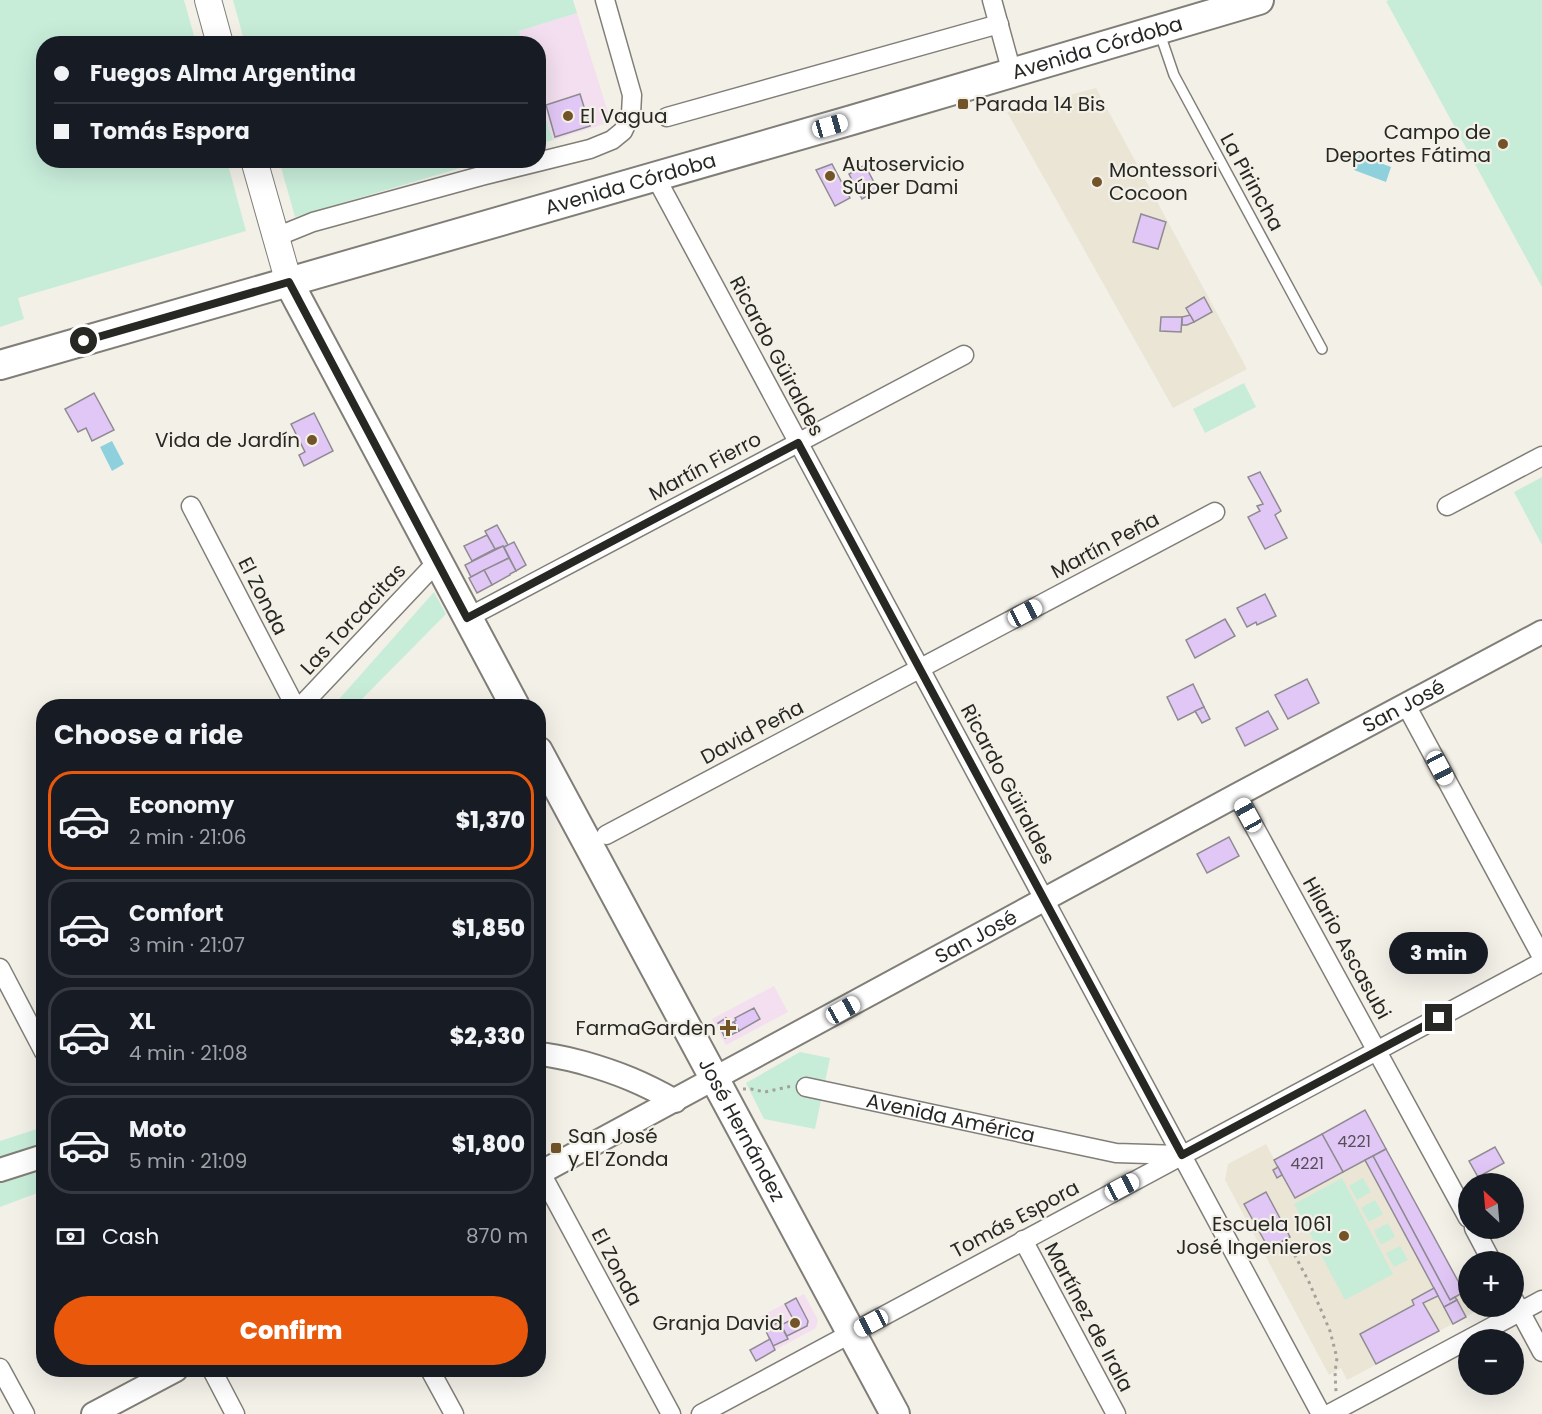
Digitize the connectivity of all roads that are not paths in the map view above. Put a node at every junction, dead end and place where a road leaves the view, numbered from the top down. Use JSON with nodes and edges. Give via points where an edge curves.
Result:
{"nodes":[{"id":1,"x":208,"y":0,"type":"edge"},
{"id":2,"x":605,"y":0,"type":"edge"},
{"id":3,"x":992,"y":0,"type":"edge"},
{"id":4,"x":1259,"y":0,"type":"edge"},
{"id":5,"x":999,"y":24,"type":"junction"},
{"id":6,"x":1159,"y":30,"type":"junction"},
{"id":7,"x":218,"y":36,"type":"edge"},
{"id":8,"x":1012,"y":73,"type":"junction"},
{"id":9,"x":667,"y":117,"type":"dead end"},
{"id":10,"x":546,"y":160,"type":"edge"},
{"id":11,"x":256,"y":168,"type":"edge"},
{"id":12,"x":513,"y":168,"type":"edge"},
{"id":13,"x":655,"y":176,"type":"junction"},
{"id":14,"x":276,"y":237,"type":"junction"},
{"id":15,"x":289,"y":282,"type":"junction"},
{"id":16,"x":1322,"y":349,"type":"dead end"},
{"id":17,"x":964,"y":355,"type":"dead end"},
{"id":18,"x":0,"y":365,"type":"edge"},
{"id":19,"x":798,"y":443,"type":"junction"},
{"id":20,"x":1542,"y":456,"type":"edge"},
{"id":21,"x":191,"y":506,"type":"dead end"},
{"id":22,"x":1447,"y":506,"type":"dead end"},
{"id":23,"x":1215,"y":512,"type":"dead end"},
{"id":24,"x":437,"y":562,"type":"junction"},
{"id":25,"x":467,"y":618,"type":"junction"},
{"id":26,"x":1542,"y":632,"type":"edge"},
{"id":27,"x":920,"y":669,"type":"junction"},
{"id":28,"x":291,"y":699,"type":"edge"},
{"id":29,"x":308,"y":699,"type":"edge"},
{"id":30,"x":511,"y":699,"type":"edge"},
{"id":31,"x":1406,"y":705,"type":"junction"},
{"id":32,"x":546,"y":766,"type":"edge"},
{"id":33,"x":1237,"y":795,"type":"junction"},
{"id":34,"x":606,"y":835,"type":"dead end"},
{"id":35,"x":1044,"y":900,"type":"junction"},
{"id":36,"x":1542,"y":957,"type":"edge"},
{"id":37,"x":1542,"y":962,"type":"edge"},
{"id":38,"x":0,"y":968,"type":"edge"},
{"id":39,"x":36,"y":1037,"type":"edge"},
{"id":40,"x":1377,"y":1051,"type":"junction"},
{"id":41,"x":546,"y":1054,"type":"edge"},
{"id":42,"x":719,"y":1086,"type":"junction"},
{"id":43,"x":806,"y":1087,"type":"road end"},
{"id":44,"x":675,"y":1101,"type":"junction"},
{"id":45,"x":1182,"y":1155,"type":"junction"},
{"id":46,"x":36,"y":1159,"type":"edge"},
{"id":47,"x":0,"y":1170,"type":"edge"},
{"id":48,"x":546,"y":1171,"type":"edge"},
{"id":49,"x":546,"y":1185,"type":"edge"},
{"id":50,"x":1458,"y":1200,"type":"edge"},
{"id":51,"x":1023,"y":1240,"type":"junction"},
{"id":52,"x":1542,"y":1300,"type":"edge"},
{"id":53,"x":1524,"y":1304,"type":"edge"},
{"id":54,"x":1498,"y":1317,"type":"edge"},
{"id":55,"x":1523,"y":1317,"type":"edge"},
{"id":56,"x":852,"y":1333,"type":"junction"},
{"id":57,"x":1542,"y":1352,"type":"edge"},
{"id":58,"x":0,"y":1368,"type":"edge"},
{"id":59,"x":163,"y":1377,"type":"edge"},
{"id":60,"x":216,"y":1377,"type":"edge"},
{"id":61,"x":434,"y":1377,"type":"edge"},
{"id":62,"x":25,"y":1414,"type":"edge"},
{"id":63,"x":93,"y":1414,"type":"edge"},
{"id":64,"x":235,"y":1414,"type":"edge"},
{"id":65,"x":454,"y":1414,"type":"edge"},
{"id":66,"x":671,"y":1414,"type":"edge"},
{"id":67,"x":701,"y":1414,"type":"edge"},
{"id":68,"x":895,"y":1414,"type":"edge"},
{"id":69,"x":1116,"y":1414,"type":"edge"},
{"id":70,"x":1321,"y":1414,"type":"edge"},
{"id":71,"x":1329,"y":1414,"type":"edge"}],
"edges":[{"from":1,"to":7,"type":"main road"},
{"from":2,"to":10,"type":"street","via":[[632,95],[631,114],[623,131],[612,140]]},
{"from":3,"to":5,"type":"street"},
{"from":4,"to":6,"type":"main road","name":"Avenida Córdoba"},
{"from":5,"to":8,"type":"street"},
{"from":5,"to":9,"type":"street"},
{"from":6,"to":8,"type":"main road","name":"Avenida Córdoba"},
{"from":6,"to":16,"type":"lane","name":"La Pirincha","via":[[1174,75]]},
{"from":8,"to":13,"type":"main road","name":"Avenida Córdoba"},
{"from":11,"to":14,"type":"main road"},
{"from":12,"to":14,"type":"street","via":[[324,219]]},
{"from":13,"to":15,"type":"main road","name":"Avenida Córdoba"},
{"from":13,"to":19,"type":"street","name":"Ricardo Güiraldes"},
{"from":14,"to":15,"type":"main road"},
{"from":15,"to":18,"type":"main road","name":"Avenida Córdoba"},
{"from":15,"to":24,"type":"main road"},
{"from":17,"to":19,"type":"street","name":"Martín Fierro"},
{"from":19,"to":25,"type":"street","name":"Martín Fierro"},
{"from":19,"to":27,"type":"street","name":"Ricardo Güiraldes"},
{"from":20,"to":22,"type":"street"},
{"from":21,"to":28,"type":"street","name":"El Zonda"},
{"from":23,"to":27,"type":"street","name":"Martín Peña"},
{"from":24,"to":25,"type":"main road"},
{"from":24,"to":29,"type":"street","name":"Las Torcacitas"},
{"from":25,"to":30,"type":"main road"},
{"from":26,"to":31,"type":"street","name":"San José"},
{"from":27,"to":34,"type":"street","name":"David Peña"},
{"from":27,"to":35,"type":"street","name":"Ricardo Güiraldes"},
{"from":31,"to":33,"type":"street","name":"San José"},
{"from":31,"to":36,"type":"street"},
{"from":32,"to":42,"type":"main road","name":"José Hernández"},
{"from":33,"to":35,"type":"street","name":"San José"},
{"from":33,"to":40,"type":"street","name":"Hilario Ascasubi"},
{"from":35,"to":42,"type":"street","name":"San José"},
{"from":35,"to":45,"type":"street","name":"Ricardo Güiraldes"},
{"from":37,"to":40,"type":"street","name":"Tomás Espora"},
{"from":38,"to":39,"type":"street"},
{"from":40,"to":45,"type":"street","name":"Tomás Espora"},
{"from":40,"to":50,"type":"street","name":"Hilario Ascasubi"},
{"from":41,"to":44,"type":"street","via":[[612,1071]]},
{"from":42,"to":44,"type":"street","name":"San José"},
{"from":42,"to":56,"type":"main road","name":"José Hernández"},
{"from":43,"to":45,"type":"street","name":"Avenida América","via":[[1116,1153]]},
{"from":44,"to":48,"type":"street","name":"San José"},
{"from":45,"to":51,"type":"street","name":"Tomás Espora"},
{"from":45,"to":70,"type":"street","name":"Ricardo Güiraldes"},
{"from":46,"to":47,"type":"street"},
{"from":49,"to":66,"type":"street","name":"El Zonda"},
{"from":51,"to":56,"type":"street","name":"Tomás Espora"},
{"from":51,"to":69,"type":"street","name":"Martínez de Irala"},
{"from":52,"to":53,"type":"street"},
{"from":54,"to":71,"type":"street"},
{"from":55,"to":57,"type":"street"},
{"from":56,"to":67,"type":"street","name":"Tomás Espora"},
{"from":56,"to":68,"type":"main road","name":"José Hernández"},
{"from":58,"to":62,"type":"street"},
{"from":59,"to":63,"type":"street"},
{"from":60,"to":64,"type":"street"},
{"from":61,"to":65,"type":"street"}]}
